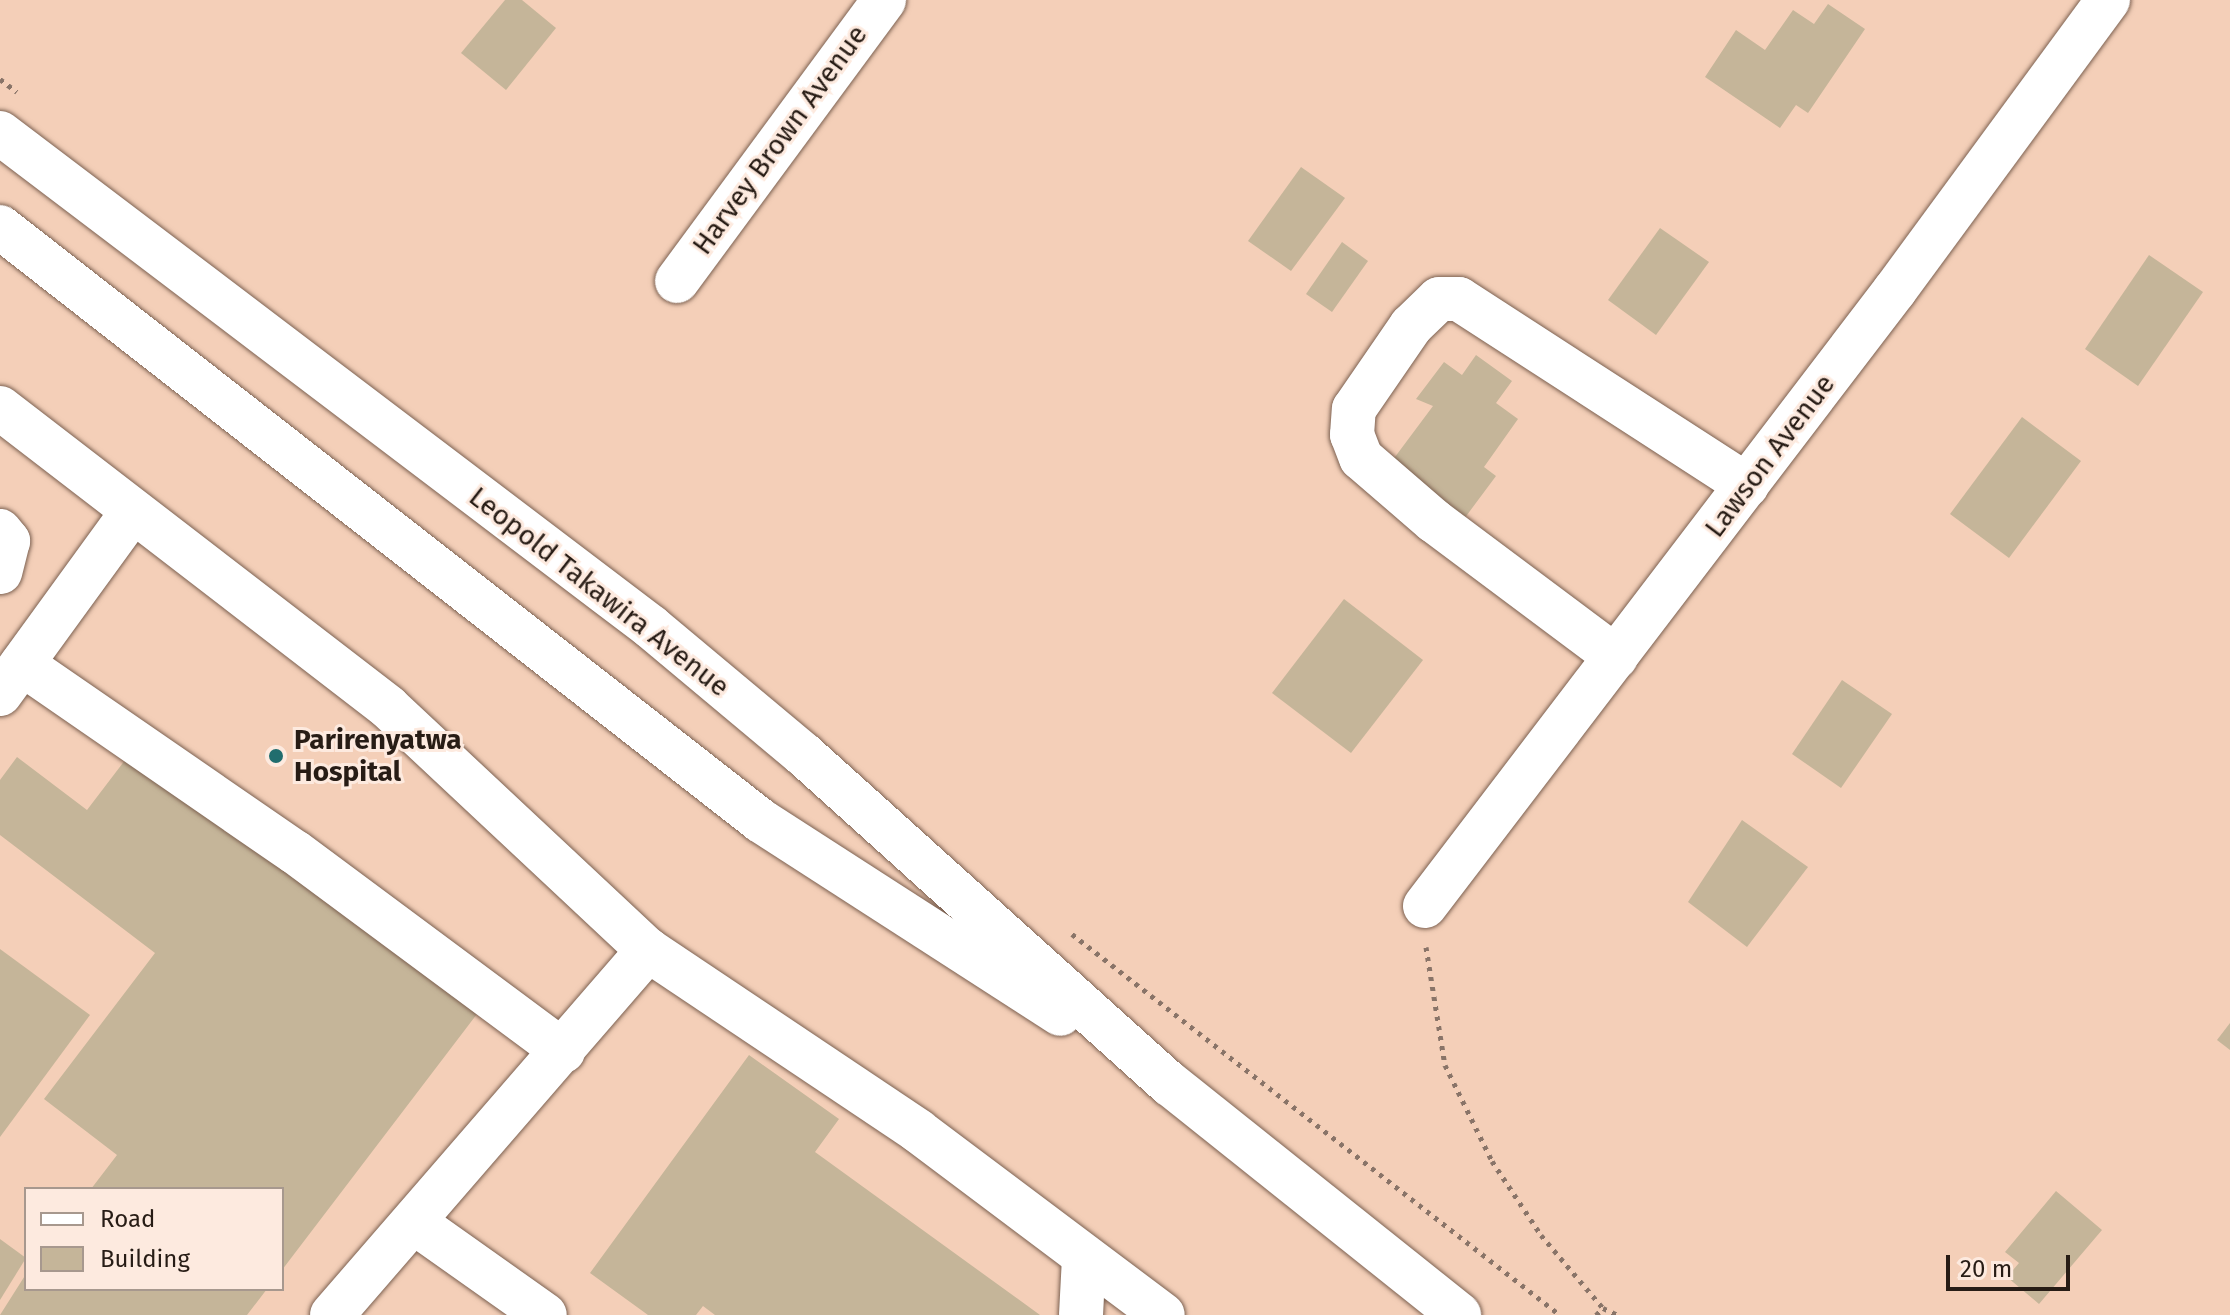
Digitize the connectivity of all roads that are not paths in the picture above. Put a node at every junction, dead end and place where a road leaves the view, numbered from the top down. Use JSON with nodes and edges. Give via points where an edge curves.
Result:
{"nodes":[{"id":1,"x":884,"y":0,"type":"edge"},
{"id":2,"x":2108,"y":0,"type":"edge"},
{"id":3,"x":0,"y":133,"type":"edge"},
{"id":4,"x":0,"y":227,"type":"edge"},
{"id":5,"x":677,"y":281,"type":"dead end"},
{"id":6,"x":0,"y":408,"type":"edge"},
{"id":7,"x":1747,"y":485,"type":"junction"},
{"id":8,"x":132,"y":512,"type":"junction"},
{"id":9,"x":0,"y":531,"type":"edge"},
{"id":10,"x":0,"y":572,"type":"edge"},
{"id":11,"x":1616,"y":657,"type":"junction"},
{"id":12,"x":11,"y":679,"type":"edge"},
{"id":13,"x":1425,"y":906,"type":"road end"},
{"id":14,"x":648,"y":950,"type":"junction"},
{"id":15,"x":563,"y":1051,"type":"junction"},
{"id":16,"x":1170,"y":1084,"type":"junction"},
{"id":17,"x":415,"y":1223,"type":"junction"},
{"id":18,"x":1084,"y":1257,"type":"junction"},
{"id":19,"x":332,"y":1315,"type":"edge"},
{"id":20,"x":545,"y":1315,"type":"edge"},
{"id":21,"x":1081,"y":1315,"type":"edge"},
{"id":22,"x":1163,"y":1315,"type":"edge"},
{"id":23,"x":1459,"y":1315,"type":"edge"}],
"edges":[{"from":1,"to":5,"type":"main road","name":"Harvey Brown Avenue"},
{"from":2,"to":7,"type":"main road","name":"Lawson Avenue"},
{"from":3,"to":16,"type":"main road","name":"Leopold Takawira Avenue","via":[[651,627],[803,754]]},
{"from":4,"to":16,"type":"main road","name":"Leopold Takawira Avenue","via":[[761,821]]},
{"from":6,"to":8,"type":"main road"},
{"from":7,"to":11,"type":"main road","name":"Lawson Avenue"},
{"from":7,"to":11,"type":"main road","via":[[1459,299],[1439,299],[1411,326],[1354,409],[1352,435],[1361,458],[1434,521]]},
{"from":8,"to":12,"type":"main road"},
{"from":8,"to":14,"type":"main road","via":[[388,707]]},
{"from":9,"to":10,"type":"main road","via":[[8,541]]},
{"from":11,"to":13,"type":"main road","name":"Lawson Avenue"},
{"from":12,"to":15,"type":"main road","via":[[295,852]]},
{"from":14,"to":15,"type":"main road"},
{"from":14,"to":18,"type":"main road","via":[[906,1122]]},
{"from":15,"to":17,"type":"main road"},
{"from":16,"to":23,"type":"main road","name":"Leopold Takawira Avenue"},
{"from":17,"to":19,"type":"main road"},
{"from":17,"to":20,"type":"main road"},
{"from":18,"to":21,"type":"main road"},
{"from":18,"to":22,"type":"main road"}]}
